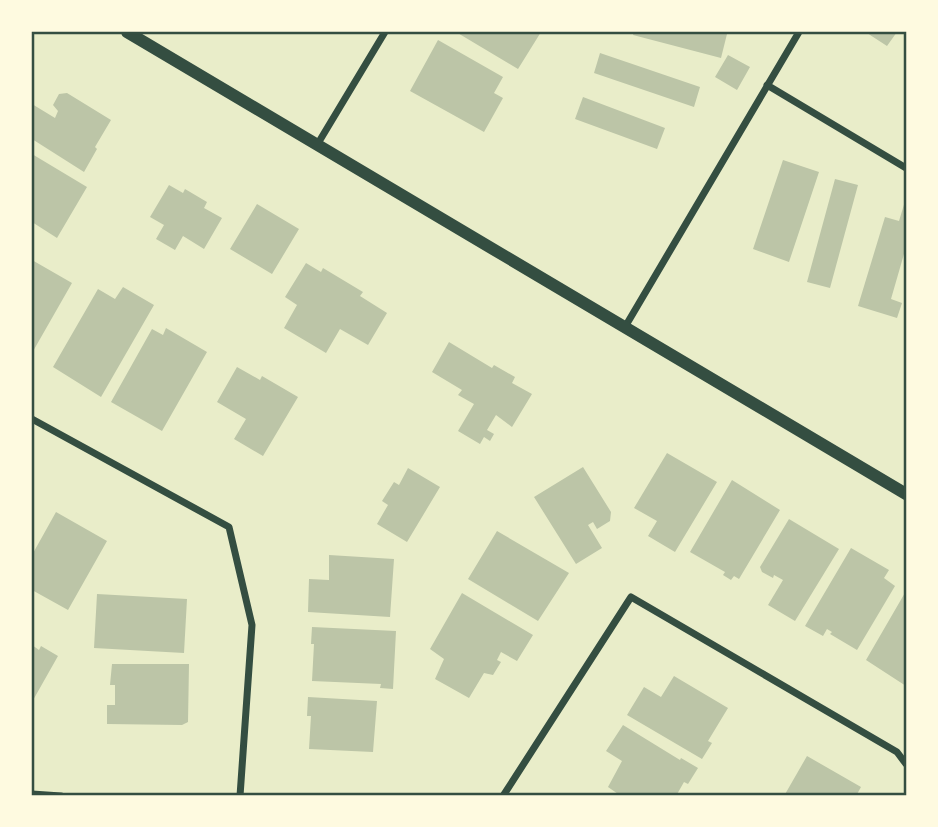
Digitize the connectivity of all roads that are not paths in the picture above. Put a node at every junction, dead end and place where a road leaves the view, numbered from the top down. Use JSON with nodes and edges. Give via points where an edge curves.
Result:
{"nodes":[{"id":1,"x":127,"y":32,"type":"edge"},
{"id":2,"x":385,"y":32,"type":"edge"},
{"id":3,"x":799,"y":32,"type":"edge"},
{"id":4,"x":767,"y":85,"type":"junction"},
{"id":5,"x":317,"y":145,"type":"junction"},
{"id":6,"x":906,"y":168,"type":"edge"},
{"id":7,"x":625,"y":327,"type":"junction"},
{"id":8,"x":32,"y":419,"type":"edge"},
{"id":9,"x":906,"y":494,"type":"edge"},
{"id":10,"x":906,"y":764,"type":"edge"},
{"id":11,"x":32,"y":794,"type":"edge"},
{"id":12,"x":61,"y":796,"type":"edge"},
{"id":13,"x":240,"y":796,"type":"edge"},
{"id":14,"x":503,"y":796,"type":"edge"}],
"edges":[{"from":1,"to":5,"type":"street"},
{"from":2,"to":5,"type":"street"},
{"from":3,"to":4,"type":"street"},
{"from":4,"to":6,"type":"street"},
{"from":4,"to":7,"type":"street"},
{"from":5,"to":7,"type":"street"},
{"from":7,"to":9,"type":"street"},
{"from":8,"to":13,"type":"street","via":[[229,527],[252,625]]},
{"from":10,"to":14,"type":"street","via":[[897,752],[631,597]]},
{"from":11,"to":12,"type":"street"}]}
